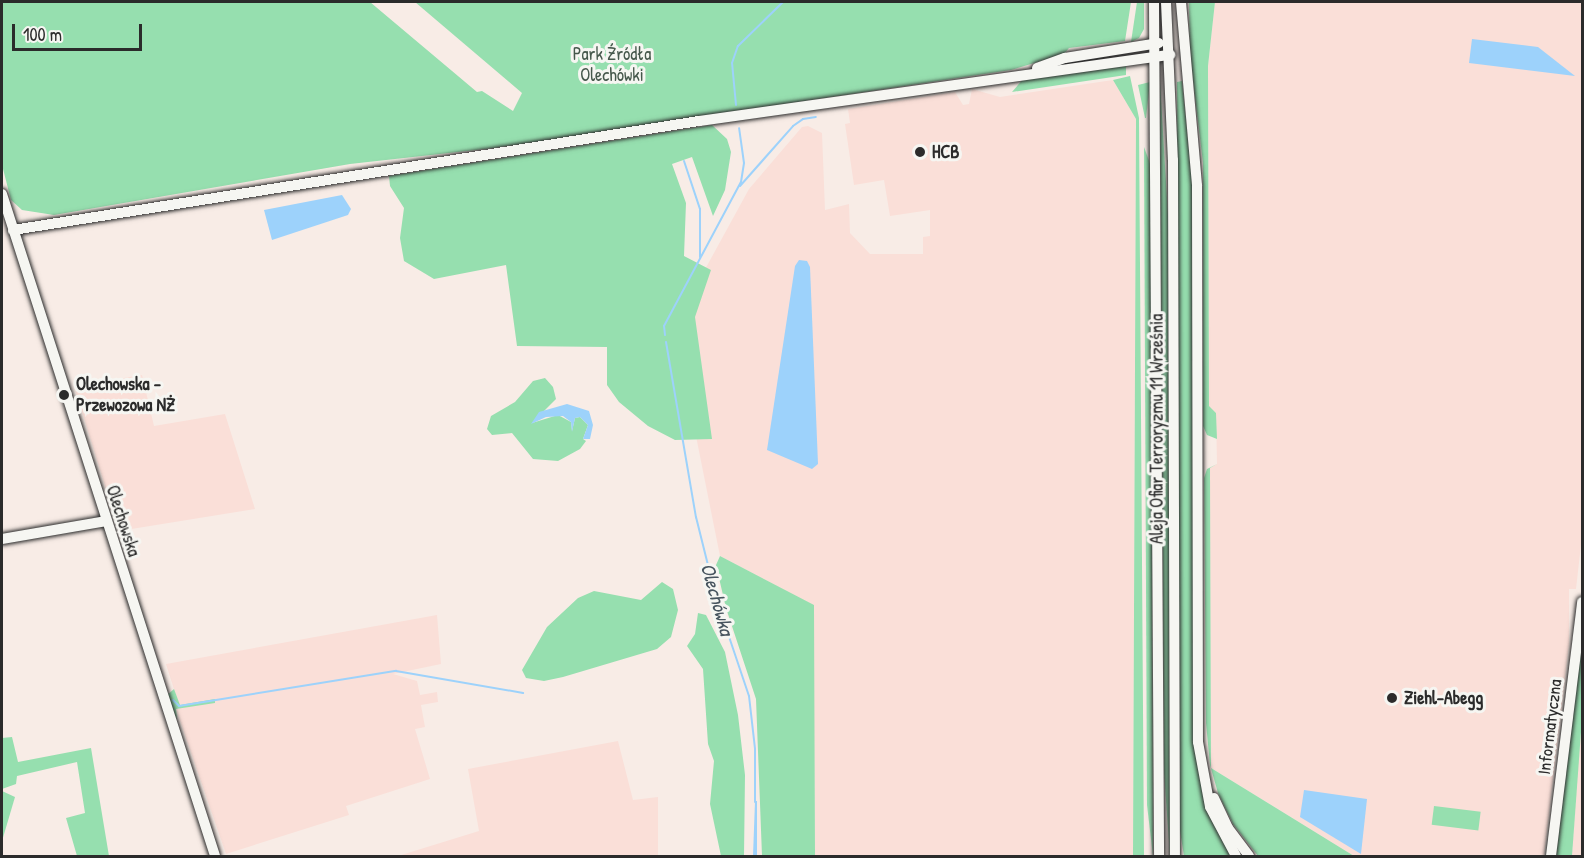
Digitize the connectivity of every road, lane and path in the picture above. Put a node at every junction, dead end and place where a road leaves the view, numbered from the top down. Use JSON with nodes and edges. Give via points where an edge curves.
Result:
{"nodes":[{"id":1,"x":1154,"y":2,"type":"edge"},
{"id":2,"x":1166,"y":2,"type":"edge"},
{"id":3,"x":1181,"y":2,"type":"edge"},
{"id":4,"x":1168,"y":42,"type":"junction"},
{"id":5,"x":1154,"y":44,"type":"junction"},
{"id":6,"x":1170,"y":55,"type":"junction"},
{"id":7,"x":1154,"y":57,"type":"junction"},
{"id":8,"x":1022,"y":73,"type":"junction"},
{"id":9,"x":2,"y":194,"type":"edge"},
{"id":10,"x":13,"y":230,"type":"junction"},
{"id":11,"x":105,"y":521,"type":"junction"},
{"id":12,"x":2,"y":539,"type":"edge"},
{"id":13,"x":1582,"y":602,"type":"edge"},
{"id":14,"x":1203,"y":775,"type":"junction"},
{"id":15,"x":215,"y":856,"type":"edge"},
{"id":16,"x":1159,"y":856,"type":"edge"},
{"id":17,"x":1175,"y":856,"type":"edge"},
{"id":18,"x":1236,"y":856,"type":"edge"},
{"id":19,"x":1249,"y":856,"type":"edge"},
{"id":20,"x":1551,"y":856,"type":"edge"}],
"edges":[{"from":1,"to":5,"type":"street","name":"Aleja Ofiar Terroryzmu 11 Września"},
{"from":2,"to":4,"type":"street","name":"Aleja Ofiar Terroryzmu 11 Września"},
{"from":3,"to":14,"type":"street","via":[[1197,186],[1198,702]]},
{"from":4,"to":5,"type":"street"},
{"from":4,"to":6,"type":"street","name":"Aleja Ofiar Terroryzmu 11 Września"},
{"from":5,"to":7,"type":"street","name":"Aleja Ofiar Terroryzmu 11 Września"},
{"from":5,"to":8,"type":"street","via":[[1065,58]]},
{"from":6,"to":7,"type":"street"},
{"from":6,"to":17,"type":"street","name":"Aleja Ofiar Terroryzmu 11 Września"},
{"from":7,"to":8,"type":"street"},
{"from":7,"to":16,"type":"street","name":"Aleja Ofiar Terroryzmu 11 Września"},
{"from":8,"to":10,"type":"street"},
{"from":9,"to":10,"type":"street","name":"Olechowska"},
{"from":10,"to":11,"type":"street","name":"Olechowska"},
{"from":11,"to":12,"type":"street"},
{"from":11,"to":15,"type":"street","name":"Olechowska"},
{"from":13,"to":20,"type":"street","name":"Informatyczna"},
{"from":14,"to":18,"type":"street","via":[[1212,813]]},
{"from":14,"to":19,"type":"street","via":[[1228,828]]}]}
